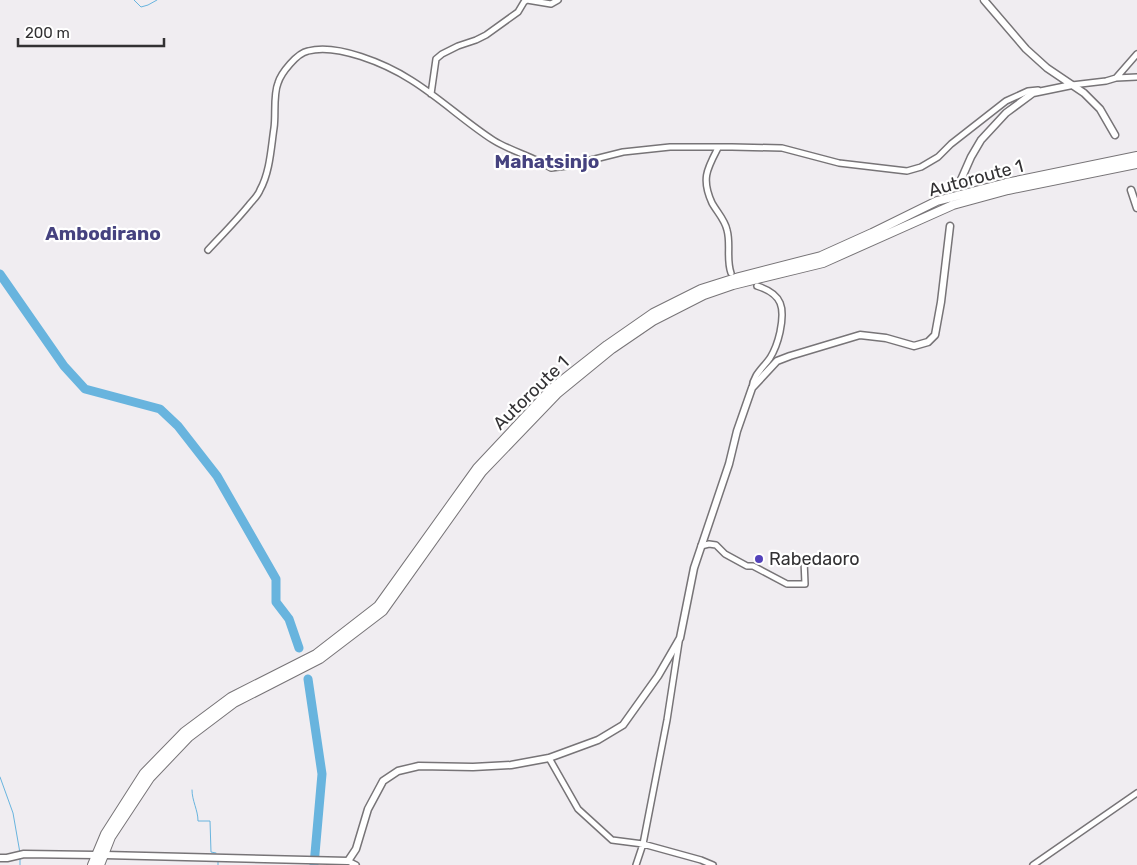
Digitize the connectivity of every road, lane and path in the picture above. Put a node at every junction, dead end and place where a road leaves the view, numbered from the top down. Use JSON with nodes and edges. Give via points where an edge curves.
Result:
{"nodes":[{"id":1,"x":558,"y":0,"type":"edge"},
{"id":2,"x":984,"y":0,"type":"edge"},
{"id":3,"x":1137,"y":54,"type":"edge"},
{"id":4,"x":1137,"y":77,"type":"edge"},
{"id":5,"x":1116,"y":78,"type":"junction"},
{"id":6,"x":1072,"y":85,"type":"junction"},
{"id":7,"x":1048,"y":89,"type":"junction"},
{"id":8,"x":431,"y":94,"type":"junction"},
{"id":9,"x":1115,"y":136,"type":"dead end"},
{"id":10,"x":718,"y":148,"type":"junction"},
{"id":11,"x":1137,"y":156,"type":"edge"},
{"id":12,"x":1137,"y":164,"type":"edge"},
{"id":13,"x":960,"y":182,"type":"dead end"},
{"id":14,"x":1131,"y":190,"type":"dead end"},
{"id":15,"x":1137,"y":208,"type":"edge"},
{"id":16,"x":950,"y":226,"type":"dead end"},
{"id":17,"x":208,"y":250,"type":"dead end"},
{"id":18,"x":731,"y":273,"type":"dead end"},
{"id":19,"x":757,"y":286,"type":"dead end"},
{"id":20,"x":752,"y":388,"type":"junction"},
{"id":21,"x":701,"y":546,"type":"junction"},
{"id":22,"x":804,"y":560,"type":"dead end"},
{"id":23,"x":680,"y":638,"type":"junction"},
{"id":24,"x":549,"y":758,"type":"junction"},
{"id":25,"x":1137,"y":793,"type":"edge"},
{"id":26,"x":643,"y":844,"type":"junction"},
{"id":27,"x":95,"y":855,"type":"dead end"},
{"id":28,"x":106,"y":855,"type":"dead end"},
{"id":29,"x":0,"y":858,"type":"edge"},
{"id":30,"x":348,"y":860,"type":"junction"},
{"id":31,"x":92,"y":865,"type":"edge"},
{"id":32,"x":100,"y":865,"type":"edge"},
{"id":33,"x":356,"y":865,"type":"edge"},
{"id":34,"x":636,"y":865,"type":"edge"},
{"id":35,"x":713,"y":865,"type":"edge"},
{"id":36,"x":1034,"y":865,"type":"edge"}],
"edges":[{"from":1,"to":8,"type":"street","via":[[551,4],[531,0],[524,2],[518,12],[486,35],[442,54],[436,59]]},
{"from":2,"to":6,"type":"street","via":[[1026,49]]},
{"from":3,"to":5,"type":"street"},
{"from":4,"to":5,"type":"street"},
{"from":5,"to":6,"type":"street"},
{"from":6,"to":7,"type":"street"},
{"from":6,"to":9,"type":"street","via":[[1100,109]]},
{"from":7,"to":10,"type":"street","via":[[1028,91],[1006,101],[938,156],[907,171],[838,163],[782,148]]},
{"from":7,"to":13,"type":"street","via":[[1033,93],[994,125],[981,140]]},
{"from":8,"to":10,"type":"street","via":[[494,141],[551,168],[623,152],[670,147]]},
{"from":8,"to":17,"type":"street","via":[[394,71],[360,57],[341,51],[306,51],[278,81],[268,167],[260,191]]},
{"from":10,"to":18,"type":"street","via":[[705,176],[713,205],[727,230]]},
{"from":11,"to":31,"type":"main road","name":"Autoroute 1","via":[[937,201],[821,256],[701,289],[652,313],[606,344],[551,389],[484,460],[378,606],[316,654],[231,697],[184,732],[144,773],[105,834]]},
{"from":12,"to":32,"type":"main road","name":"Autoroute 1","via":[[953,204],[823,263],[733,285],[653,320],[557,394],[482,472],[383,610],[320,659],[234,703],[189,737],[150,778],[111,837]]},
{"from":14,"to":15,"type":"street"},
{"from":16,"to":20,"type":"street","via":[[940,310],[935,335],[928,342],[914,346],[860,335],[777,362]]},
{"from":19,"to":20,"type":"street","via":[[769,290],[779,299],[783,312],[778,342],[754,378]]},
{"from":20,"to":21,"type":"street"},
{"from":21,"to":22,"type":"street","via":[[716,545],[724,554],[787,584],[805,584]]},
{"from":21,"to":23,"type":"street"},
{"from":23,"to":24,"type":"street","via":[[623,725],[598,740]]},
{"from":23,"to":26,"type":"street"},
{"from":24,"to":26,"type":"street","via":[[578,809],[612,840]]},
{"from":24,"to":30,"type":"street","via":[[511,765],[419,766],[398,771],[383,781],[368,809],[356,849]]},
{"from":25,"to":36,"type":"street"},
{"from":26,"to":34,"type":"street"},
{"from":26,"to":35,"type":"street"},
{"from":27,"to":29,"type":"street","via":[[24,854]]},
{"from":28,"to":30,"type":"street"},
{"from":30,"to":33,"type":"street"}]}
